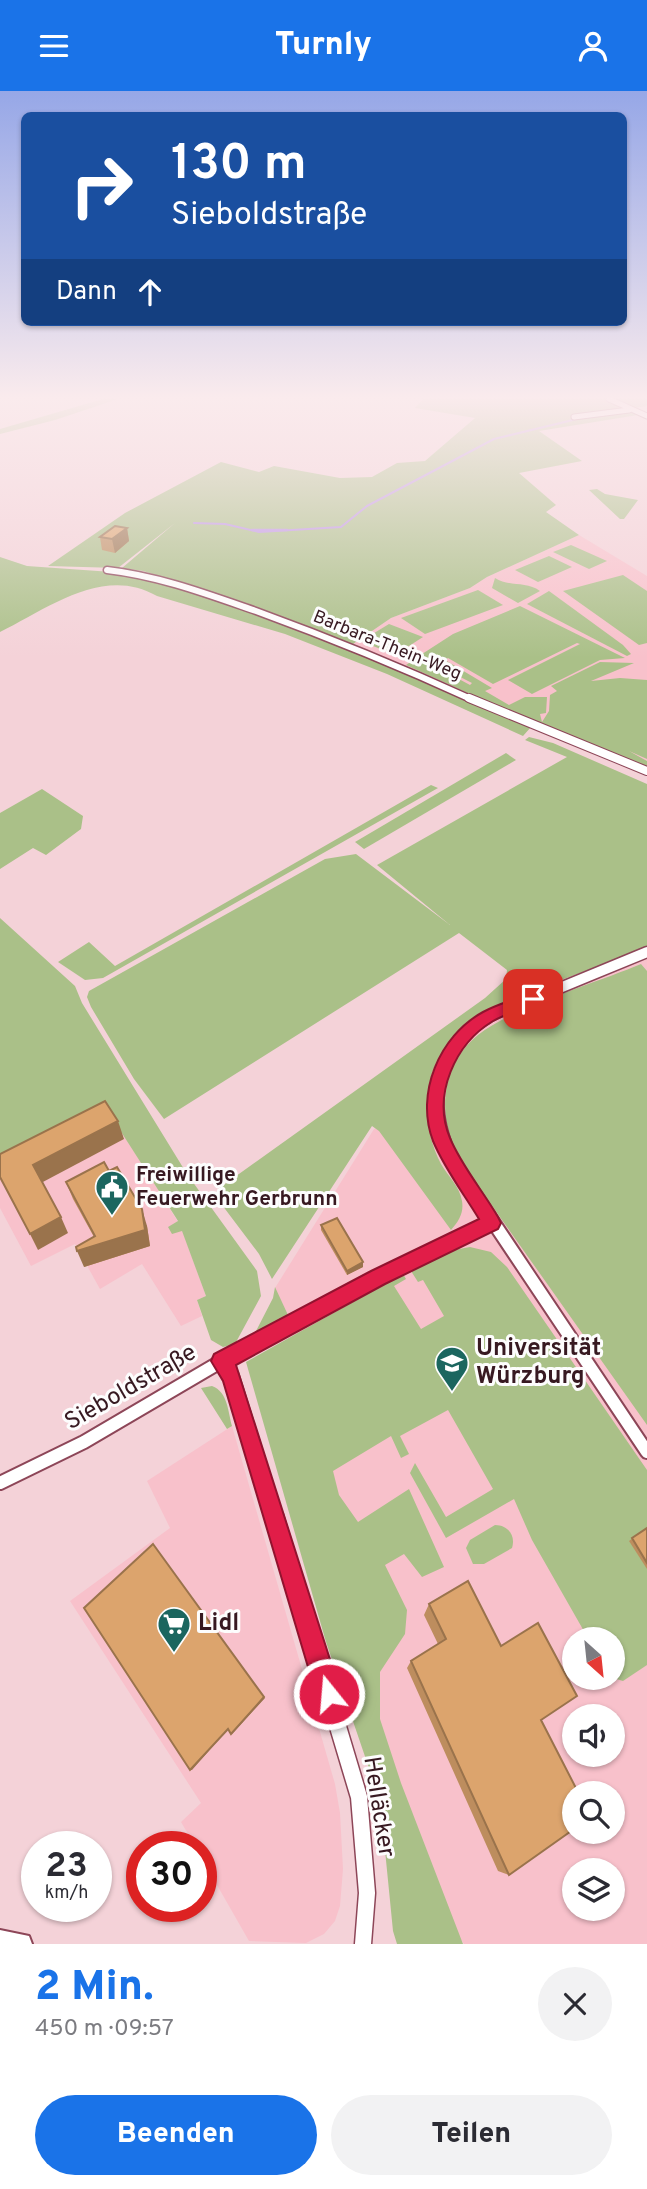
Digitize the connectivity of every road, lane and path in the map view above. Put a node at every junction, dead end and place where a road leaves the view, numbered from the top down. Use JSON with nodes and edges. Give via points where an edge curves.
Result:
{"nodes":[{"id":1,"x":107,"y":570,"type":"dead end"},
{"id":2,"x":647,"y":771,"type":"edge"},
{"id":3,"x":647,"y":952,"type":"edge"},
{"id":4,"x":491,"y":1223,"type":"junction"},
{"id":5,"x":222,"y":1361,"type":"junction"},
{"id":6,"x":647,"y":1452,"type":"edge"},
{"id":7,"x":0,"y":1483,"type":"edge"},
{"id":8,"x":0,"y":1941,"type":"edge"},
{"id":9,"x":21,"y":1944,"type":"edge"},
{"id":10,"x":363,"y":1944,"type":"edge"}],
"edges":[{"from":1,"to":2,"type":"street","name":"Barbara-Thein-Weg","via":[[187,587],[351,645]]},
{"from":3,"to":4,"type":"street","via":[[488,1017],[449,1056],[438,1080],[435,1115],[442,1140]]},
{"from":4,"to":5,"type":"street","name":"Sieboldstraße","via":[[378,1277]]},
{"from":4,"to":6,"type":"street"},
{"from":5,"to":7,"type":"street","name":"Sieboldstraße","via":[[84,1442]]},
{"from":5,"to":10,"type":"street","name":"Helläcker","via":[[232,1376],[359,1797],[367,1893]]},
{"from":8,"to":9,"type":"street"}]}
